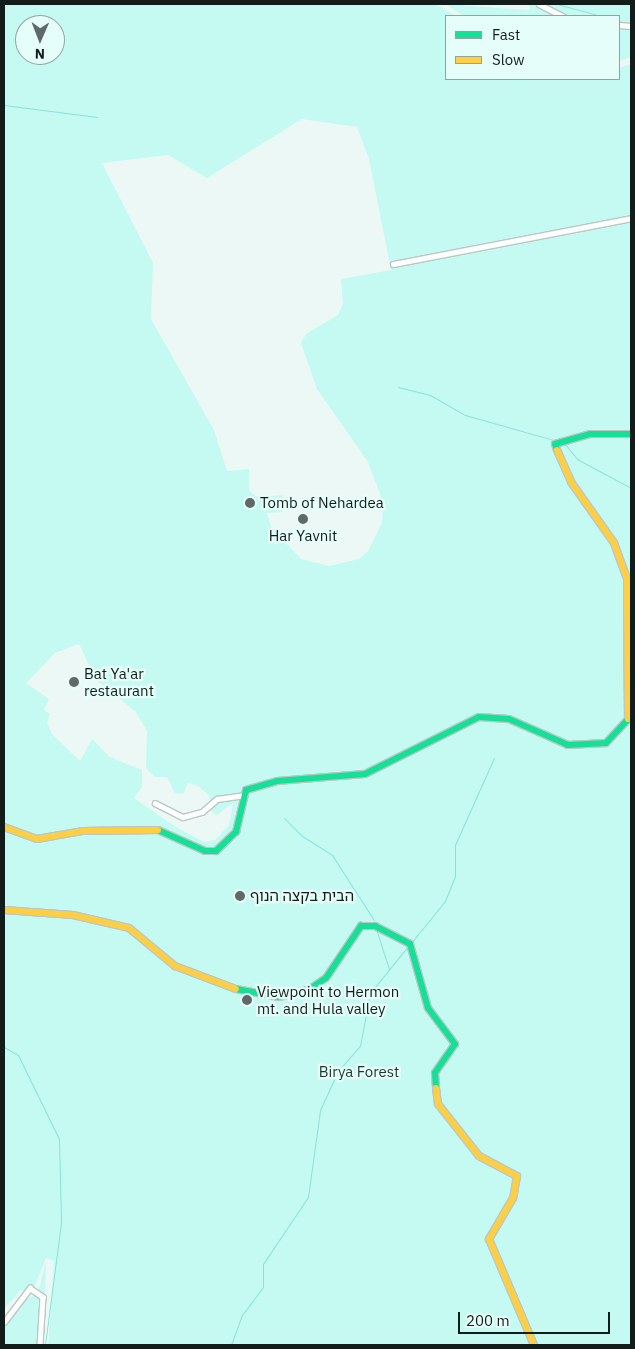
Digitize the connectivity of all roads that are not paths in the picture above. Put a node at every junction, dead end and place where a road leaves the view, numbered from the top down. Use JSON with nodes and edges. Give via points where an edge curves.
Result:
{"nodes":[{"id":1,"x":539,"y":4,"type":"edge"},
{"id":2,"x":561,"y":15,"type":"edge"},
{"id":3,"x":631,"y":218,"type":"edge"},
{"id":4,"x":393,"y":264,"type":"dead end"},
{"id":5,"x":631,"y":434,"type":"edge"},
{"id":6,"x":245,"y":795,"type":"junction"},
{"id":7,"x":156,"y":803,"type":"dead end"},
{"id":8,"x":4,"y":826,"type":"edge"},
{"id":9,"x":4,"y":910,"type":"edge"},
{"id":10,"x":4,"y":1322,"type":"edge"},
{"id":11,"x":40,"y":1345,"type":"edge"},
{"id":12,"x":534,"y":1345,"type":"edge"}],
"edges":[{"from":1,"to":2,"type":"street"},
{"from":3,"to":4,"type":"street"},
{"from":5,"to":6,"type":"main road","via":[[590,434],[555,444],[571,482],[614,543],[627,578],[631,706],[619,735],[600,745],[568,744],[509,719],[479,717],[438,741],[365,774],[278,781],[246,790]]},
{"from":6,"to":7,"type":"street","via":[[217,799],[202,812],[183,817]]},
{"from":6,"to":8,"type":"main road","via":[[236,832],[227,845],[216,851],[205,851],[158,830],[83,831],[38,839]]},
{"from":9,"to":12,"type":"main road","via":[[72,915],[128,928],[174,966],[238,990],[279,997],[310,989],[326,978],[361,926],[375,926],[410,944],[428,1008],[455,1044],[434,1073],[438,1104],[479,1156],[516,1176],[513,1198],[489,1239]]},
{"from":10,"to":11,"type":"street","via":[[30,1288],[43,1297]]}]}
